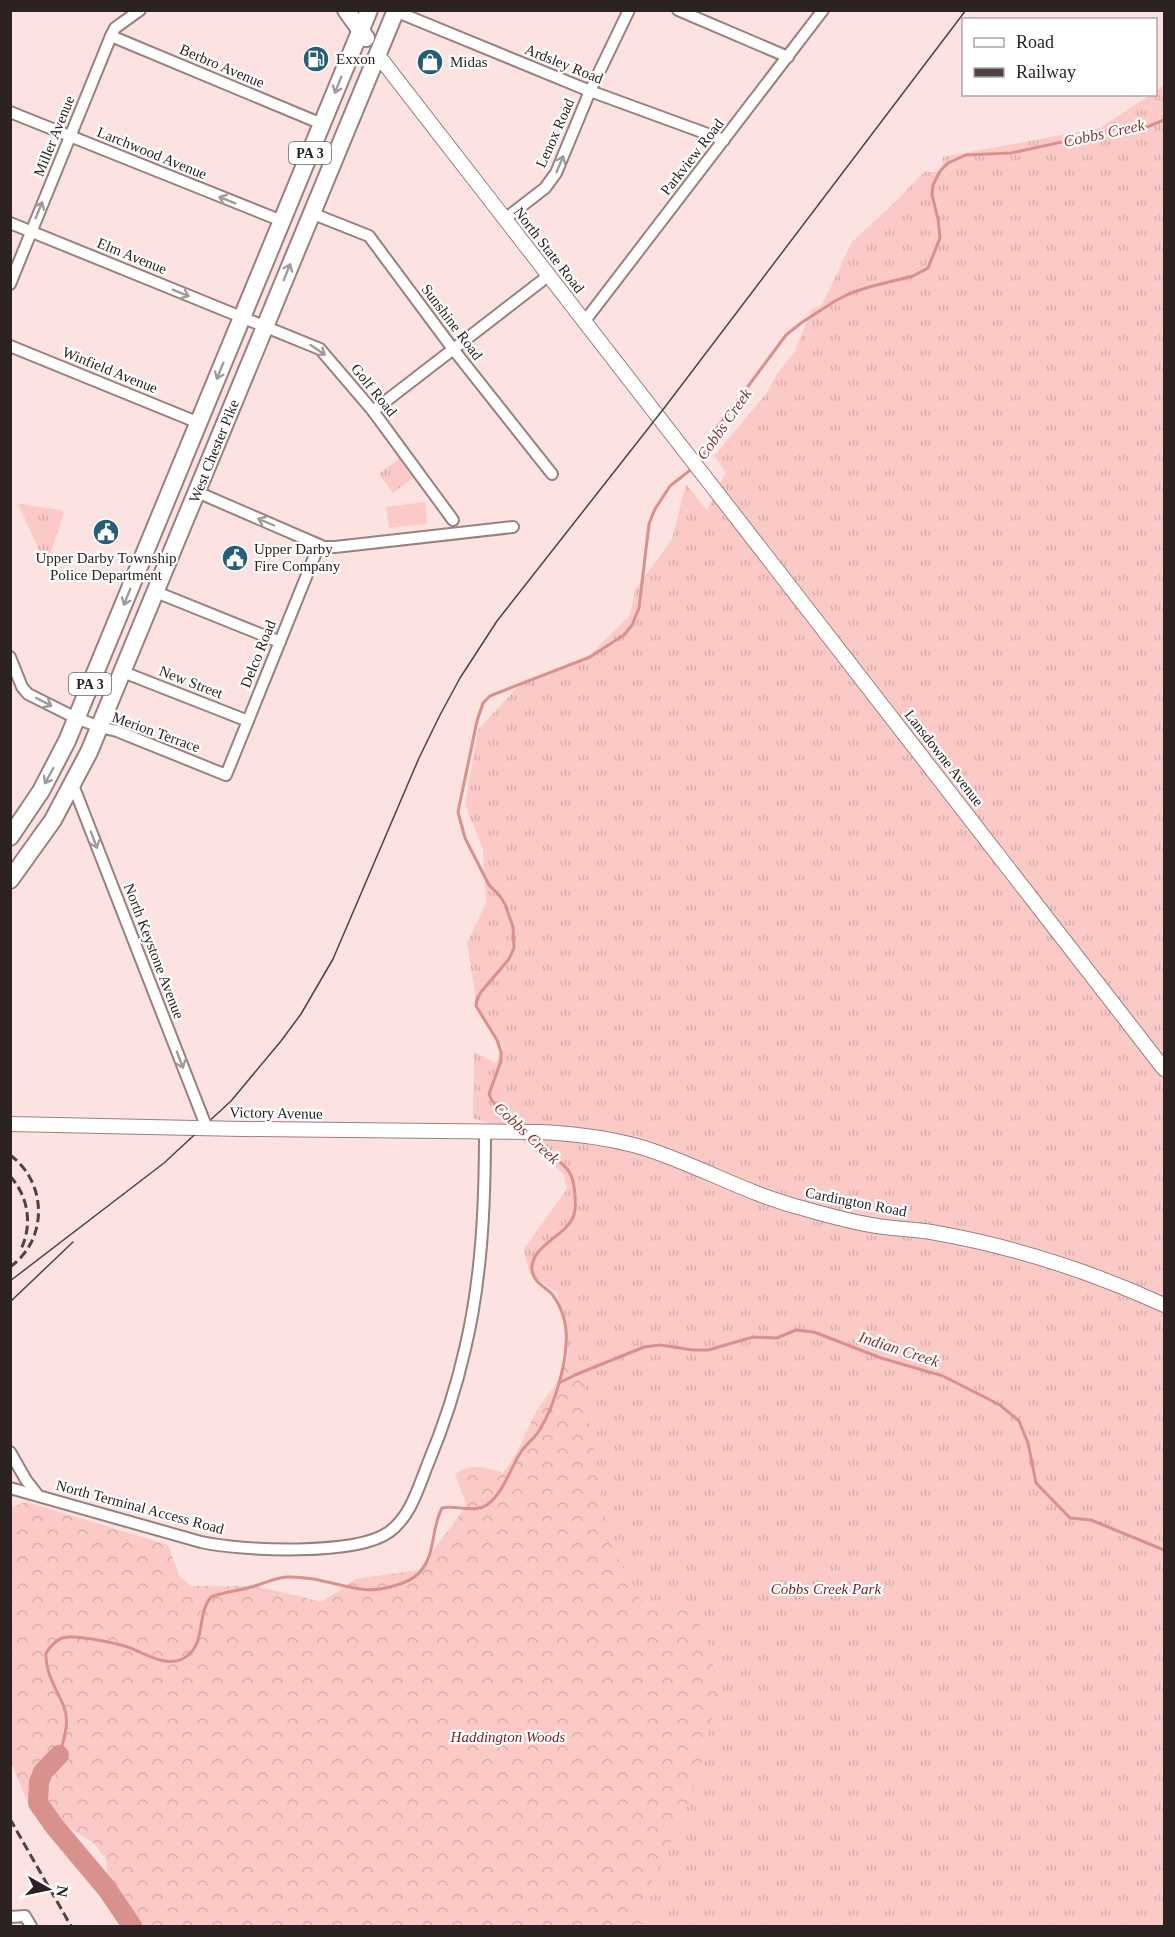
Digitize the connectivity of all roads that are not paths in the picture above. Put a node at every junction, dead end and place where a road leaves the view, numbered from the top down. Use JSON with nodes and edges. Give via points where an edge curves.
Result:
{"nodes":[{"id":1,"x":140,"y":10,"type":"edge"},
{"id":2,"x":346,"y":10,"type":"edge"},
{"id":3,"x":369,"y":10,"type":"edge"},
{"id":4,"x":629,"y":10,"type":"edge"},
{"id":5,"x":678,"y":10,"type":"edge"},
{"id":6,"x":824,"y":10,"type":"edge"},
{"id":7,"x":395,"y":11,"type":"edge"},
{"id":8,"x":361,"y":30,"type":"junction"},
{"id":9,"x":111,"y":36,"type":"junction"},
{"id":10,"x":377,"y":54,"type":"junction"},
{"id":11,"x":788,"y":57,"type":"junction"},
{"id":12,"x":590,"y":91,"type":"junction"},
{"id":13,"x":10,"y":112,"type":"edge"},
{"id":14,"x":322,"y":124,"type":"junction"},
{"id":15,"x":70,"y":135,"type":"junction"},
{"id":16,"x":724,"y":140,"type":"junction"},
{"id":17,"x":311,"y":213,"type":"junction"},
{"id":18,"x":505,"y":219,"type":"junction"},
{"id":19,"x":282,"y":221,"type":"junction"},
{"id":20,"x":10,"y":223,"type":"edge"},
{"id":21,"x":31,"y":231,"type":"junction"},
{"id":22,"x":548,"y":276,"type":"junction"},
{"id":23,"x":10,"y":284,"type":"edge"},
{"id":24,"x":242,"y":317,"type":"junction"},
{"id":25,"x":584,"y":322,"type":"junction"},
{"id":26,"x":265,"y":326,"type":"junction"},
{"id":27,"x":10,"y":346,"type":"edge"},
{"id":28,"x":453,"y":350,"type":"junction"},
{"id":29,"x":373,"y":411,"type":"junction"},
{"id":30,"x":199,"y":423,"type":"junction"},
{"id":31,"x":701,"y":472,"type":"joint"},
{"id":32,"x":552,"y":474,"type":"dead end"},
{"id":33,"x":197,"y":492,"type":"junction"},
{"id":34,"x":453,"y":520,"type":"dead end"},
{"id":35,"x":157,"y":524,"type":"junction"},
{"id":36,"x":513,"y":527,"type":"dead end"},
{"id":37,"x":180,"y":533,"type":"junction"},
{"id":38,"x":319,"y":545,"type":"junction"},
{"id":39,"x":156,"y":592,"type":"junction"},
{"id":40,"x":280,"y":642,"type":"junction"},
{"id":41,"x":10,"y":657,"type":"edge"},
{"id":42,"x":123,"y":672,"type":"junction"},
{"id":43,"x":14,"y":680,"type":"edge"},
{"id":44,"x":76,"y":718,"type":"junction"},
{"id":45,"x":248,"y":721,"type":"junction"},
{"id":46,"x":100,"y":727,"type":"junction"},
{"id":47,"x":226,"y":775,"type":"joint"},
{"id":48,"x":73,"y":785,"type":"junction"},
{"id":49,"x":10,"y":837,"type":"edge"},
{"id":50,"x":10,"y":880,"type":"edge"},
{"id":51,"x":1164,"y":1069,"type":"edge"},
{"id":52,"x":10,"y":1124,"type":"edge"},
{"id":53,"x":201,"y":1128,"type":"junction"},
{"id":54,"x":491,"y":1131,"type":"junction"},
{"id":55,"x":542,"y":1132,"type":"joint"},
{"id":56,"x":1164,"y":1305,"type":"edge"},
{"id":57,"x":10,"y":1452,"type":"edge"},
{"id":58,"x":10,"y":1488,"type":"edge"},
{"id":59,"x":37,"y":1494,"type":"junction"},
{"id":60,"x":10,"y":1917,"type":"edge"},
{"id":61,"x":28,"y":1921,"type":"edge"}],
"edges":[{"from":1,"to":9,"type":"street","name":"Miller Avenue","via":[[122,22]]},
{"from":2,"to":8,"type":"main road"},
{"from":3,"to":8,"type":"main road","name":"West Chester Pike","number":"PA 3"},
{"from":4,"to":12,"type":"street","name":"Lenox Road"},
{"from":5,"to":11,"type":"street"},
{"from":6,"to":11,"type":"street","name":"Parkview Road"},
{"from":7,"to":10,"type":"main road","name":"West Chester Pike","number":"PA 3"},
{"from":7,"to":12,"type":"street","name":"Ardsley Road"},
{"from":8,"to":10,"type":"main road"},
{"from":8,"to":14,"type":"main road","name":"West Chester Pike","number":"PA 3","one_way":true},
{"from":9,"to":14,"type":"street","name":"Berbro Avenue"},
{"from":9,"to":15,"type":"street","name":"Miller Avenue"},
{"from":10,"to":17,"type":"main road","name":"West Chester Pike","number":"PA 3"},
{"from":10,"to":18,"type":"main road","name":"North State Road"},
{"from":11,"to":16,"type":"street","name":"Parkview Road"},
{"from":12,"to":16,"type":"street","name":"Ardsley Road"},
{"from":18,"to":12,"type":"street","name":"Lenox Road","one_way":true,"via":[[545,188],[556,173]]},
{"from":13,"to":15,"type":"street","name":"Larchwood Avenue"},
{"from":14,"to":19,"type":"main road","name":"West Chester Pike","number":"PA 3"},
{"from":19,"to":15,"type":"street","name":"Larchwood Avenue","one_way":true},
{"from":21,"to":15,"type":"street","name":"Miller Avenue","one_way":true},
{"from":16,"to":25,"type":"street","name":"Parkview Road"},
{"from":26,"to":17,"type":"main road","name":"West Chester Pike","number":"PA 3","one_way":true},
{"from":17,"to":28,"type":"street","name":"Sunshine Road","via":[[369,237]]},
{"from":18,"to":22,"type":"main road","name":"North State Road"},
{"from":19,"to":24,"type":"main road","name":"West Chester Pike","number":"PA 3"},
{"from":20,"to":21,"type":"street","name":"Elm Avenue"},
{"from":21,"to":23,"type":"street","name":"Miller Avenue"},
{"from":21,"to":24,"type":"street","name":"Elm Avenue","one_way":true},
{"from":22,"to":25,"type":"main road","name":"North State Road"},
{"from":22,"to":28,"type":"street"},
{"from":24,"to":26,"type":"street","name":"Golf Road"},
{"from":24,"to":30,"type":"main road","name":"West Chester Pike","number":"PA 3","one_way":true},
{"from":25,"to":31,"type":"main road","name":"North State Road"},
{"from":26,"to":29,"type":"street","name":"Golf Road","one_way":true,"via":[[320,349]]},
{"from":26,"to":33,"type":"main road","name":"West Chester Pike","number":"PA 3"},
{"from":27,"to":30,"type":"street","name":"Winfield Avenue"},
{"from":28,"to":29,"type":"street"},
{"from":28,"to":32,"type":"street","name":"Sunshine Road"},
{"from":29,"to":34,"type":"street","name":"Golf Road"},
{"from":30,"to":35,"type":"main road","name":"West Chester Pike","number":"PA 3"},
{"from":31,"to":51,"type":"main road","name":"Lansdowne Avenue"},
{"from":33,"to":37,"type":"main road","name":"West Chester Pike","number":"PA 3"},
{"from":38,"to":33,"type":"street","one_way":true},
{"from":35,"to":37,"type":"main road"},
{"from":35,"to":44,"type":"main road","name":"West Chester Pike","number":"PA 3","one_way":true},
{"from":36,"to":38,"type":"street","via":[[335,548]]},
{"from":37,"to":39,"type":"main road","name":"West Chester Pike","number":"PA 3"},
{"from":38,"to":40,"type":"street","name":"Delco Road"},
{"from":39,"to":40,"type":"street"},
{"from":39,"to":42,"type":"main road","name":"West Chester Pike","number":"PA 3"},
{"from":40,"to":45,"type":"street","name":"Delco Road"},
{"from":41,"to":43,"type":"street"},
{"from":42,"to":45,"type":"street","name":"New Street"},
{"from":42,"to":46,"type":"main road","name":"West Chester Pike","number":"PA 3"},
{"from":43,"to":44,"type":"street","name":"Merion Terrace","one_way":true,"via":[[24,691]]},
{"from":44,"to":46,"type":"street","name":"Merion Terrace"},
{"from":44,"to":49,"type":"main road","name":"West Chester Pike","number":"PA 3","one_way":true,"via":[[45,782]]},
{"from":45,"to":47,"type":"street","name":"Delco Road"},
{"from":46,"to":47,"type":"street","name":"Merion Terrace"},
{"from":46,"to":48,"type":"main road","name":"West Chester Pike","number":"PA 3"},
{"from":48,"to":50,"type":"main road","name":"West Chester Pike","number":"PA 3"},
{"from":48,"to":53,"type":"street","name":"North Keystone Avenue","one_way":true,"bridge":true,"via":[[201,1113]]},
{"from":52,"to":53,"type":"main road","name":"Victory Avenue"},
{"from":53,"to":54,"type":"main road","name":"Victory Avenue","bridge":true},
{"from":54,"to":55,"type":"main road","name":"Victory Avenue"},
{"from":54,"to":59,"type":"street","name":"North Terminal Access Road","via":[[478,1266],[465,1349],[422,1480],[403,1518],[389,1532],[345,1547],[237,1548],[201,1542]]},
{"from":55,"to":56,"type":"main road","name":"Cardington Road","via":[[632,1144],[798,1207],[843,1219],[931,1232],[1039,1256]]},
{"from":57,"to":59,"type":"street","name":"North Terminal Access Road"},
{"from":58,"to":59,"type":"street","name":"North Terminal Access Road"},
{"from":60,"to":61,"type":"street"}]}
